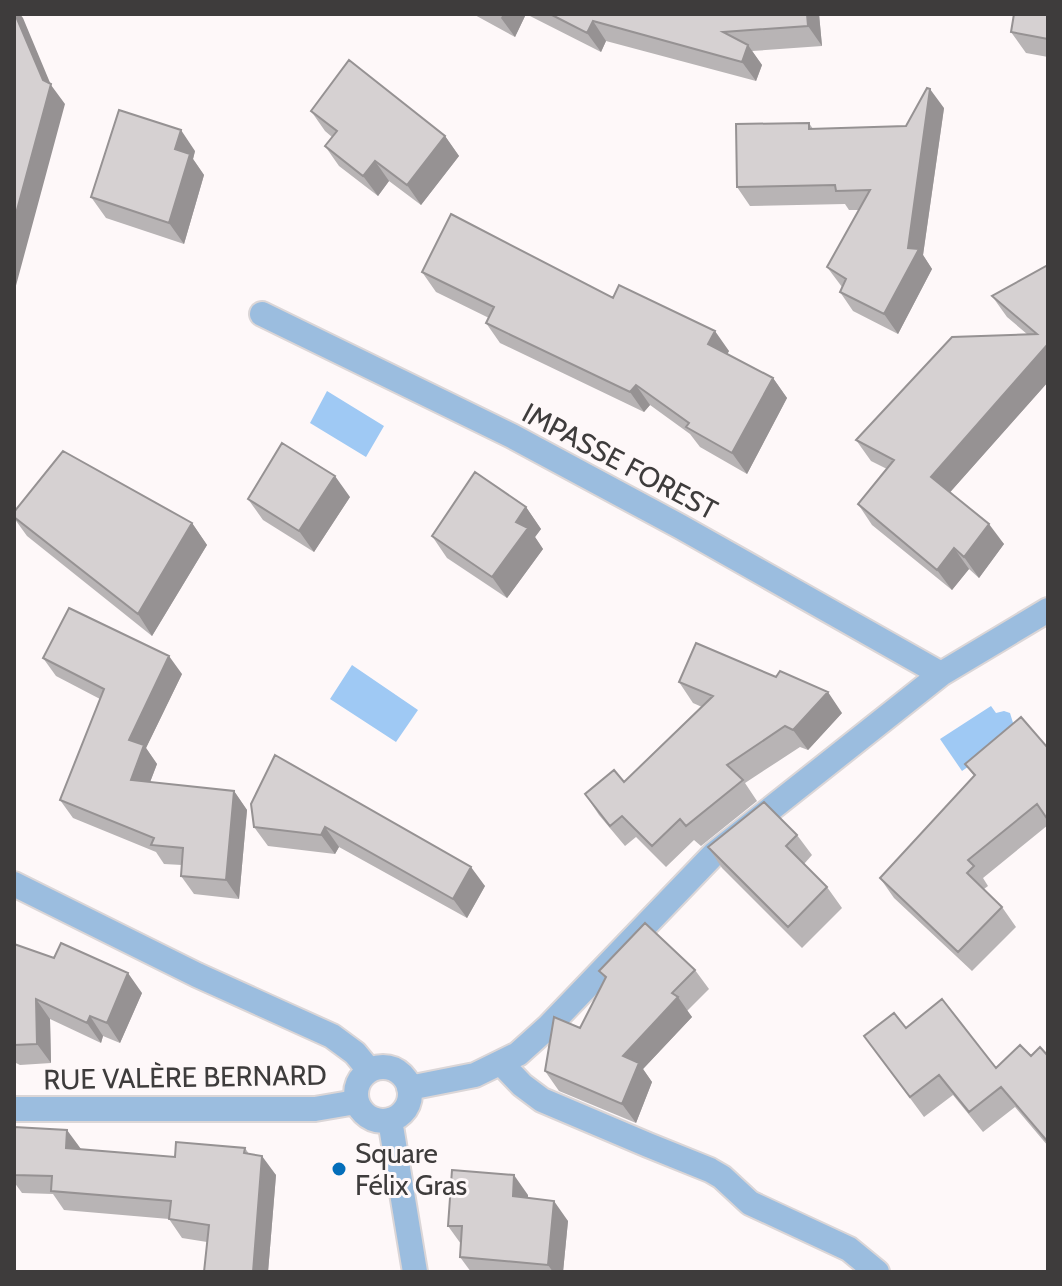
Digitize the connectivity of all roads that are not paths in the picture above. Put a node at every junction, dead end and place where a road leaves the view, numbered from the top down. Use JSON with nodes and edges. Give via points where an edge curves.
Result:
{"nodes":[{"id":1,"x":262,"y":314,"type":"dead end"},
{"id":2,"x":1048,"y":610,"type":"edge"},
{"id":3,"x":941,"y":674,"type":"junction"},
{"id":4,"x":14,"y":884,"type":"edge"},
{"id":5,"x":501,"y":1063,"type":"junction"},
{"id":6,"x":369,"y":1070,"type":"junction"},
{"id":7,"x":409,"y":1088,"type":"junction"},
{"id":8,"x":356,"y":1102,"type":"junction"},
{"id":9,"x":14,"y":1109,"type":"edge"},
{"id":10,"x":390,"y":1120,"type":"junction"},
{"id":11,"x":415,"y":1272,"type":"edge"},
{"id":12,"x":877,"y":1272,"type":"edge"}],
"edges":[{"from":1,"to":3,"type":"street","name":"IMPASSE FOREST","via":[[512,436]]},
{"from":2,"to":3,"type":"street"},
{"from":3,"to":5,"type":"street","via":[[714,854],[548,1027]]},
{"from":4,"to":6,"type":"street","via":[[332,1036]]},
{"from":5,"to":7,"type":"street","via":[[475,1075]]},
{"from":5,"to":12,"type":"street","via":[[542,1100],[710,1170],[750,1203],[849,1249]]},
{"from":6,"to":7,"type":"street","via":[[396,1070]]},
{"from":6,"to":8,"type":"street","via":[[357,1083]]},
{"from":7,"to":10,"type":"street","via":[[407,1107]]},
{"from":8,"to":9,"type":"street","name":"RUE VALÈRE BERNARD","via":[[315,1109]]},
{"from":8,"to":10,"type":"street","via":[[376,1121]]},
{"from":10,"to":11,"type":"street"}]}
